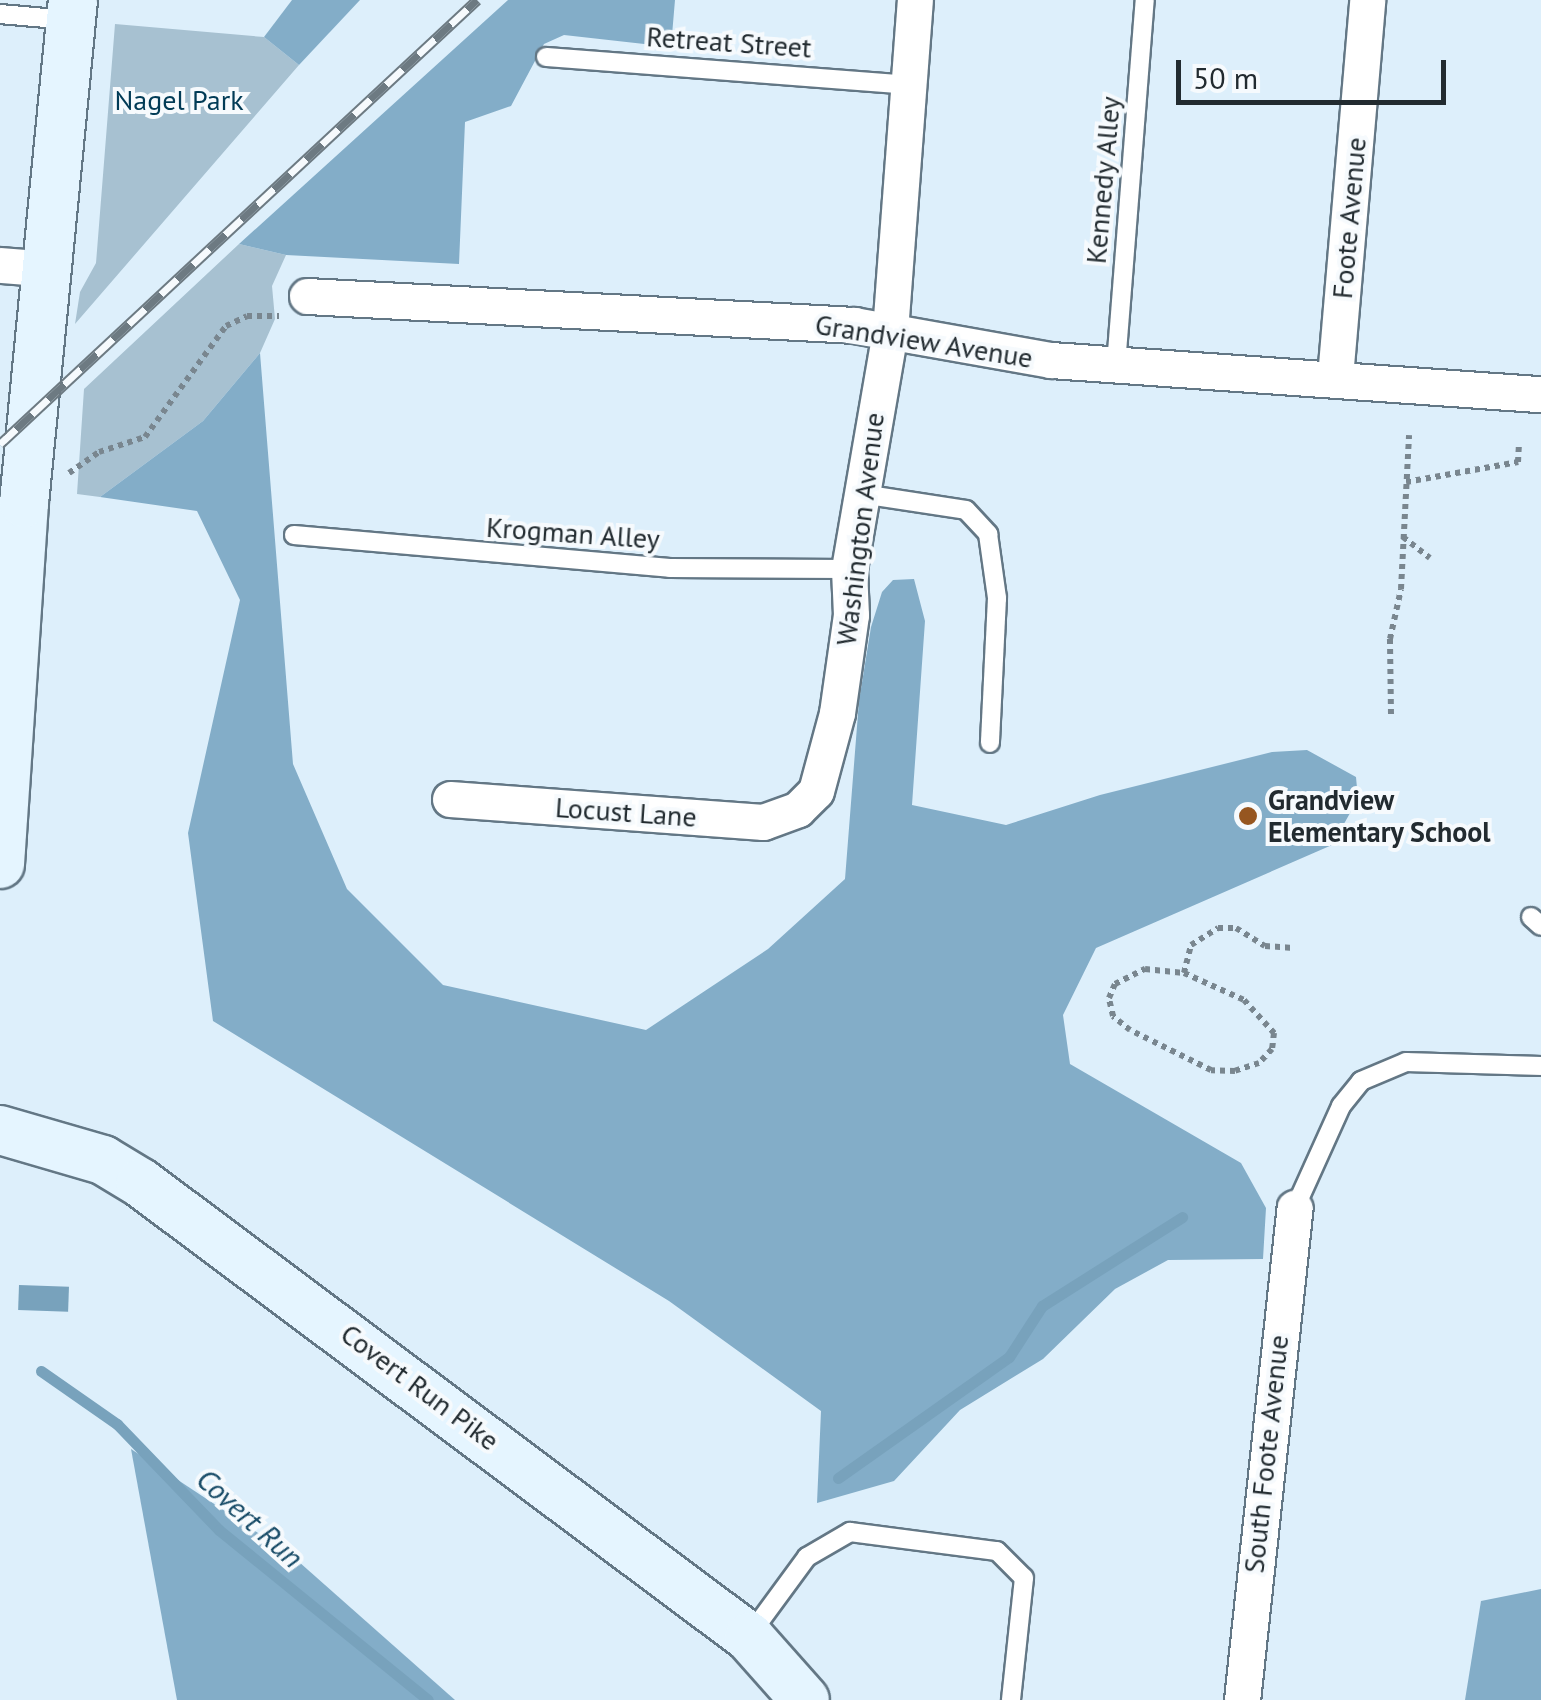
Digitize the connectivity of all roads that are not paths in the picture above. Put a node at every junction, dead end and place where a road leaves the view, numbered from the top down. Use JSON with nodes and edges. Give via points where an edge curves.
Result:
{"nodes":[{"id":1,"x":915,"y":0,"type":"edge"},
{"id":2,"x":1145,"y":0,"type":"edge"},
{"id":3,"x":1368,"y":0,"type":"edge"},
{"id":4,"x":72,"y":10,"type":"edge"},
{"id":5,"x":0,"y":14,"type":"edge"},
{"id":6,"x":546,"y":56,"type":"dead end"},
{"id":7,"x":908,"y":85,"type":"junction"},
{"id":8,"x":0,"y":266,"type":"edge"},
{"id":9,"x":51,"y":269,"type":"junction"},
{"id":10,"x":296,"y":306,"type":"road end"},
{"id":11,"x":890,"y":331,"type":"junction"},
{"id":12,"x":1116,"y":364,"type":"junction"},
{"id":13,"x":1335,"y":377,"type":"junction"},
{"id":14,"x":1541,"y":394,"type":"edge"},
{"id":15,"x":862,"y":494,"type":"junction"},
{"id":16,"x":294,"y":535,"type":"dead end"},
{"id":17,"x":850,"y":570,"type":"junction"},
{"id":18,"x":990,"y":743,"type":"dead end"},
{"id":19,"x":450,"y":799,"type":"dead end"},
{"id":20,"x":798,"y":809,"type":"joint"},
{"id":21,"x":0,"y":864,"type":"edge"},
{"id":22,"x":1541,"y":1066,"type":"edge"},
{"id":23,"x":0,"y":1130,"type":"edge"},
{"id":24,"x":1294,"y":1208,"type":"joint"},
{"id":25,"x":749,"y":1637,"type":"junction"},
{"id":26,"x":805,"y":1700,"type":"edge"},
{"id":27,"x":1012,"y":1700,"type":"edge"},
{"id":28,"x":1242,"y":1700,"type":"edge"}],
"edges":[{"from":1,"to":7,"type":"street","name":"Washington Avenue"},
{"from":2,"to":12,"type":"lane","name":"Kennedy Alley"},
{"from":3,"to":13,"type":"street","name":"Foote Avenue"},
{"from":4,"to":5,"type":"lane"},
{"from":4,"to":9,"type":"street"},
{"from":6,"to":7,"type":"lane","name":"Retreat Street"},
{"from":7,"to":11,"type":"street","name":"Washington Avenue"},
{"from":8,"to":9,"type":"street"},
{"from":9,"to":21,"type":"street","via":[[24,504]]},
{"from":10,"to":11,"type":"street","name":"Grandview Avenue"},
{"from":11,"to":12,"type":"street","name":"Grandview Avenue","via":[[1008,355]]},
{"from":11,"to":15,"type":"street","name":"Washington Avenue"},
{"from":12,"to":13,"type":"street","name":"Grandview Avenue"},
{"from":13,"to":14,"type":"street","name":"Grandview Avenue"},
{"from":15,"to":17,"type":"street","name":"Washington Avenue"},
{"from":15,"to":18,"type":"lane","via":[[966,510],[988,534],[997,598]]},
{"from":16,"to":17,"type":"lane","name":"Krogman Alley","via":[[652,567]]},
{"from":17,"to":20,"type":"street","name":"Washington Avenue","via":[[851,615],[837,713],[816,792]]},
{"from":19,"to":20,"type":"street","name":"Locust Lane","via":[[763,822]]},
{"from":22,"to":24,"type":"lane","via":[[1406,1062],[1361,1082],[1340,1106]]},
{"from":23,"to":25,"type":"street","name":"Covert Run Pike","via":[[104,1160],[142,1183]]},
{"from":24,"to":28,"type":"street","name":"South Foote Avenue"},
{"from":25,"to":26,"type":"street","name":"Covert Run Pike"},
{"from":25,"to":27,"type":"lane","via":[[806,1557],[850,1532],[997,1551],[1024,1578]]}]}
